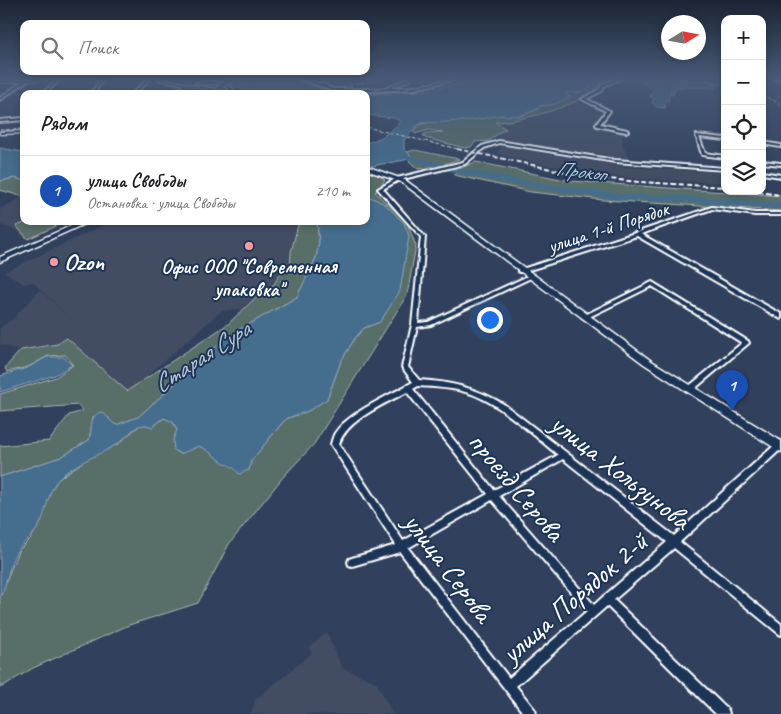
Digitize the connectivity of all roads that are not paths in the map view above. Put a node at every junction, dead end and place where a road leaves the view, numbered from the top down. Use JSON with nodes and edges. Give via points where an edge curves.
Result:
{"nodes":[{"id":1,"x":607,"y":112,"type":"edge"},
{"id":2,"x":20,"y":119,"type":"edge"},
{"id":3,"x":0,"y":121,"type":"edge"},
{"id":4,"x":626,"y":131,"type":"dead end"},
{"id":5,"x":20,"y":132,"type":"edge"},
{"id":6,"x":0,"y":133,"type":"edge"},
{"id":7,"x":721,"y":139,"type":"edge"},
{"id":8,"x":766,"y":144,"type":"edge"},
{"id":9,"x":781,"y":146,"type":"edge"},
{"id":10,"x":721,"y":156,"type":"edge"},
{"id":11,"x":766,"y":162,"type":"edge"},
{"id":12,"x":781,"y":164,"type":"edge"},
{"id":13,"x":370,"y":169,"type":"edge"},
{"id":14,"x":721,"y":169,"type":"edge"},
{"id":15,"x":766,"y":174,"type":"edge"},
{"id":16,"x":781,"y":176,"type":"edge"},
{"id":17,"x":398,"y":179,"type":"junction"},
{"id":18,"x":781,"y":214,"type":"edge"},
{"id":19,"x":79,"y":225,"type":"edge"},
{"id":20,"x":637,"y":234,"type":"junction"},
{"id":21,"x":0,"y":260,"type":"edge"},
{"id":22,"x":521,"y":271,"type":"junction"},
{"id":23,"x":530,"y":277,"type":"junction"},
{"id":24,"x":585,"y":317,"type":"junction"},
{"id":25,"x":781,"y":317,"type":"edge"},
{"id":26,"x":415,"y":325,"type":"junction"},
{"id":27,"x":417,"y":383,"type":"junction"},
{"id":28,"x":408,"y":388,"type":"junction"},
{"id":29,"x":690,"y":389,"type":"junction"},
{"id":30,"x":780,"y":445,"type":"edge"},
{"id":31,"x":564,"y":455,"type":"junction"},
{"id":32,"x":494,"y":496,"type":"junction"},
{"id":33,"x":674,"y":542,"type":"junction"},
{"id":34,"x":402,"y":547,"type":"junction"},
{"id":35,"x":352,"y":562,"type":"dead end"},
{"id":36,"x":607,"y":599,"type":"junction"},
{"id":37,"x":593,"y":611,"type":"junction"},
{"id":38,"x":781,"y":630,"type":"edge"},
{"id":39,"x":509,"y":685,"type":"junction"},
{"id":40,"x":531,"y":714,"type":"edge"},
{"id":41,"x":724,"y":714,"type":"edge"}],
"edges":[{"from":1,"to":4,"type":"street","via":[[598,125]]},
{"from":2,"to":3,"type":"street"},
{"from":5,"to":6,"type":"main road"},
{"from":7,"to":10,"type":"street","via":[[697,136],[703,154]]},
{"from":8,"to":9,"type":"street"},
{"from":11,"to":12,"type":"street"},
{"from":13,"to":17,"type":"main road"},
{"from":14,"to":17,"type":"street","via":[[615,161],[495,143],[483,146],[464,164]]},
{"from":15,"to":16,"type":"street"},
{"from":17,"to":22,"type":"main road"},
{"from":17,"to":26,"type":"street","via":[[380,189],[423,237]]},
{"from":18,"to":20,"type":"street","name":"улица 1-й Порядок","via":[[712,208]]},
{"from":19,"to":21,"type":"main road"},
{"from":20,"to":22,"type":"street","name":"улица 1-й Порядок"},
{"from":20,"to":25,"type":"street"},
{"from":22,"to":23,"type":"main road"},
{"from":23,"to":24,"type":"main road"},
{"from":23,"to":26,"type":"street","via":[[429,324]]},
{"from":24,"to":29,"type":"main road"},
{"from":24,"to":29,"type":"street","via":[[652,284],[746,342]]},
{"from":26,"to":27,"type":"street","via":[[405,367]]},
{"from":27,"to":28,"type":"street"},
{"from":27,"to":31,"type":"street","name":"улица Хользунова","via":[[446,384],[486,396]]},
{"from":28,"to":32,"type":"street","name":"проезд Серова"},
{"from":28,"to":34,"type":"street","name":"улица Серова","via":[[370,408],[338,433],[335,444]]},
{"from":29,"to":30,"type":"main road"},
{"from":30,"to":33,"type":"street","name":"улица Порядок 2-й"},
{"from":31,"to":32,"type":"street"},
{"from":31,"to":33,"type":"street","name":"улица Хользунова"},
{"from":32,"to":34,"type":"street"},
{"from":32,"to":37,"type":"street","name":"проезд Серова"},
{"from":33,"to":36,"type":"street","name":"улица Порядок 2-й"},
{"from":33,"to":38,"type":"street","name":"улица Хользунова"},
{"from":34,"to":35,"type":"street"},
{"from":34,"to":39,"type":"street","name":"улица Серова"},
{"from":36,"to":37,"type":"street","name":"улица Порядок 2-й"},
{"from":36,"to":41,"type":"street"},
{"from":37,"to":39,"type":"street","name":"улица Порядок 2-й"},
{"from":39,"to":40,"type":"street","name":"улица Серова"}]}
